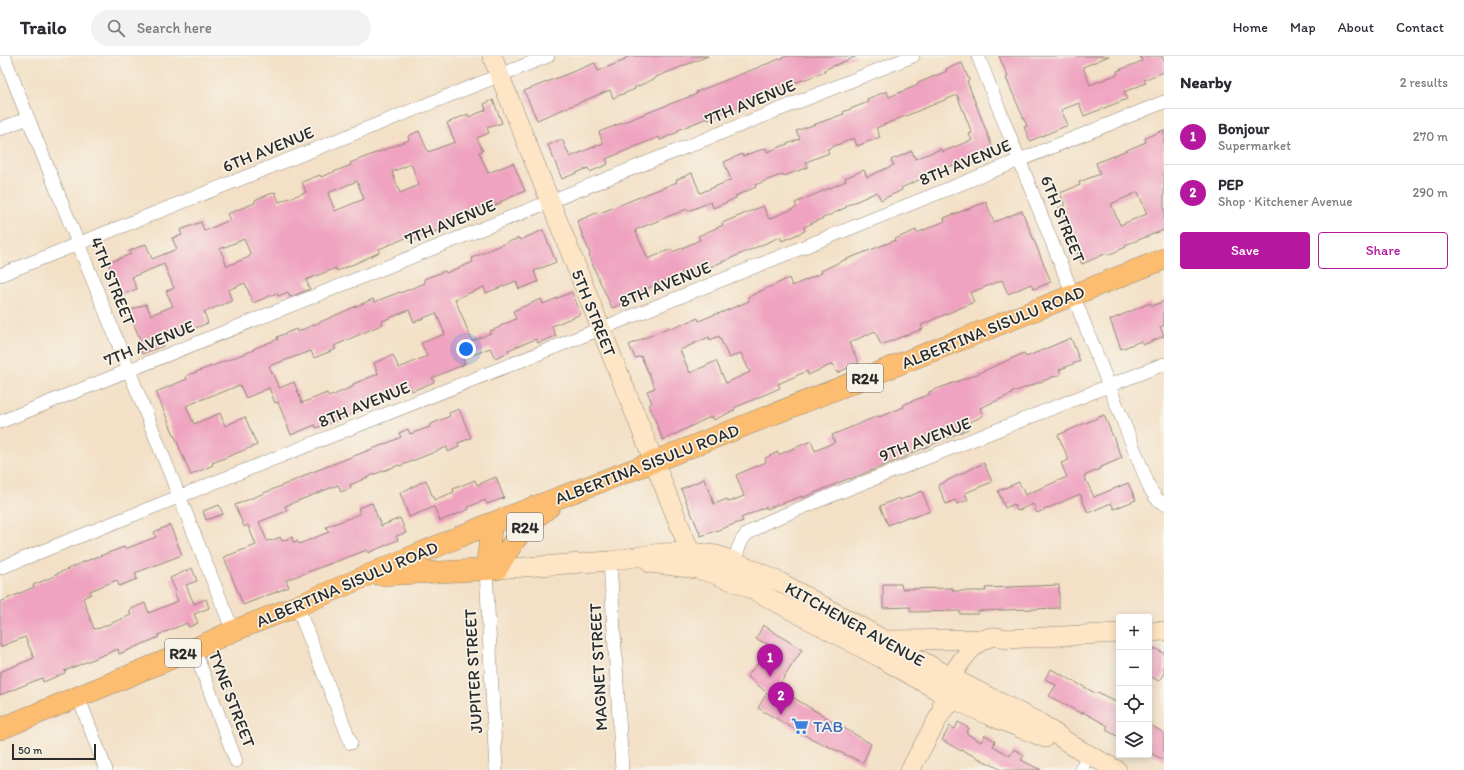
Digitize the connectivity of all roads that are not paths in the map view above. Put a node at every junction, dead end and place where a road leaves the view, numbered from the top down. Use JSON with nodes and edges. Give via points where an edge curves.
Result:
{"nodes":[{"id":1,"x":4,"y":56,"type":"edge"},
{"id":2,"x":492,"y":56,"type":"edge"},
{"id":3,"x":548,"y":56,"type":"edge"},
{"id":4,"x":913,"y":56,"type":"edge"},
{"id":5,"x":978,"y":56,"type":"edge"},
{"id":6,"x":499,"y":76,"type":"junction"},
{"id":7,"x":1164,"y":102,"type":"edge"},
{"id":8,"x":28,"y":118,"type":"junction"},
{"id":9,"x":0,"y":129,"type":"edge"},
{"id":10,"x":1019,"y":159,"type":"junction"},
{"id":11,"x":549,"y":202,"type":"junction"},
{"id":12,"x":78,"y":244,"type":"junction"},
{"id":13,"x":1164,"y":259,"type":"edge"},
{"id":14,"x":0,"y":275,"type":"edge"},
{"id":15,"x":1074,"y":295,"type":"junction"},
{"id":16,"x":600,"y":329,"type":"junction"},
{"id":17,"x":1164,"y":364,"type":"edge"},
{"id":18,"x":129,"y":370,"type":"junction"},
{"id":19,"x":1110,"y":386,"type":"junction"},
{"id":20,"x":0,"y":422,"type":"edge"},
{"id":21,"x":653,"y":462,"type":"junction"},
{"id":22,"x":565,"y":496,"type":"junction"},
{"id":23,"x":180,"y":497,"type":"junction"},
{"id":24,"x":1164,"y":504,"type":"edge"},
{"id":25,"x":492,"y":523,"type":"junction"},
{"id":26,"x":690,"y":552,"type":"junction"},
{"id":27,"x":616,"y":561,"type":"junction"},
{"id":28,"x":734,"y":561,"type":"junction"},
{"id":29,"x":0,"y":568,"type":"edge"},
{"id":30,"x":491,"y":569,"type":"junction"},
{"id":31,"x":697,"y":569,"type":"junction"},
{"id":32,"x":366,"y":576,"type":"junction"},
{"id":33,"x":730,"y":580,"type":"junction"},
{"id":34,"x":297,"y":606,"type":"junction"},
{"id":35,"x":234,"y":630,"type":"junction"},
{"id":36,"x":1116,"y":632,"type":"edge"},
{"id":37,"x":985,"y":639,"type":"junction"},
{"id":38,"x":1007,"y":639,"type":"junction"},
{"id":39,"x":883,"y":640,"type":"junction"},
{"id":40,"x":194,"y":649,"type":"junction"},
{"id":41,"x":951,"y":693,"type":"junction"},
{"id":42,"x":78,"y":696,"type":"junction"},
{"id":43,"x":0,"y":729,"type":"edge"},
{"id":44,"x":351,"y":743,"type":"dead end"},
{"id":45,"x":1081,"y":757,"type":"edge"},
{"id":46,"x":236,"y":761,"type":"dead end"},
{"id":47,"x":106,"y":770,"type":"edge"},
{"id":48,"x":496,"y":770,"type":"edge"},
{"id":49,"x":622,"y":770,"type":"edge"},
{"id":50,"x":910,"y":770,"type":"edge"},
{"id":51,"x":1117,"y":770,"type":"edge"}],
"edges":[{"from":1,"to":8,"type":"street","name":"4TH STREET"},
{"from":2,"to":6,"type":"main road","name":"5TH STREET"},
{"from":3,"to":6,"type":"street","name":"6TH AVENUE"},
{"from":4,"to":11,"type":"street","name":"7TH AVENUE"},
{"from":5,"to":10,"type":"street","name":"6TH STREET"},
{"from":6,"to":11,"type":"main road","name":"5TH STREET"},
{"from":6,"to":12,"type":"street","name":"6TH AVENUE"},
{"from":7,"to":10,"type":"street","name":"8TH AVENUE"},
{"from":8,"to":9,"type":"street"},
{"from":8,"to":12,"type":"street","name":"4TH STREET"},
{"from":10,"to":15,"type":"street","name":"6TH STREET"},
{"from":10,"to":16,"type":"street","name":"8TH AVENUE"},
{"from":11,"to":16,"type":"main road","name":"5TH STREET"},
{"from":11,"to":18,"type":"street","name":"7TH AVENUE"},
{"from":12,"to":14,"type":"street","name":"6TH AVENUE"},
{"from":12,"to":18,"type":"street","name":"4TH STREET"},
{"from":13,"to":15,"type":"main road","name":"ALBERTINA SISULU ROAD","number":"R24"},
{"from":15,"to":19,"type":"street","name":"6TH STREET"},
{"from":15,"to":21,"type":"main road","name":"ALBERTINA SISULU ROAD","number":"R24"},
{"from":16,"to":21,"type":"main road","name":"5TH STREET"},
{"from":16,"to":23,"type":"street","name":"8TH AVENUE"},
{"from":17,"to":19,"type":"street","name":"9TH AVENUE"},
{"from":18,"to":20,"type":"street","name":"7TH AVENUE"},
{"from":18,"to":23,"type":"street","name":"4TH STREET"},
{"from":19,"to":24,"type":"street","name":"6TH STREET","via":[[1150,489]]},
{"from":19,"to":28,"type":"street","name":"9TH AVENUE","via":[[767,522],[747,534]]},
{"from":21,"to":22,"type":"main road","name":"ALBERTINA SISULU ROAD","number":"R24"},
{"from":21,"to":26,"type":"main road","name":"5TH STREET"},
{"from":22,"to":25,"type":"main road","name":"ALBERTINA SISULU ROAD","number":"R24"},
{"from":22,"to":30,"type":"main road","number":"R24","via":[[520,532]]},
{"from":23,"to":29,"type":"street","name":"8TH AVENUE"},
{"from":23,"to":35,"type":"street","name":"4TH STREET"},
{"from":25,"to":30,"type":"main road"},
{"from":25,"to":32,"type":"main road","name":"ALBERTINA SISULU ROAD","number":"R24"},
{"from":26,"to":27,"type":"main road","name":"KITCHENER AVENUE","via":[[660,553]]},
{"from":26,"to":28,"type":"main road","name":"KITCHENER AVENUE","via":[[716,555]]},
{"from":26,"to":31,"type":"main road","name":"5TH STREET"},
{"from":27,"to":30,"type":"main road","name":"KITCHENER AVENUE"},
{"from":27,"to":31,"type":"main road","name":"KITCHENER AVENUE"},
{"from":27,"to":49,"type":"street","name":"MAGNET STREET"},
{"from":28,"to":33,"type":"street","name":"9TH AVENUE"},
{"from":28,"to":39,"type":"main road","name":"KITCHENER AVENUE","via":[[780,582]]},
{"from":30,"to":32,"type":"main road","name":"KITCHENER AVENUE","number":"R24"},
{"from":30,"to":48,"type":"street","name":"JUPITER STREET"},
{"from":31,"to":33,"type":"main road","name":"KITCHENER AVENUE"},
{"from":32,"to":34,"type":"main road","name":"ALBERTINA SISULU ROAD","number":"R24"},
{"from":33,"to":41,"type":"main road","name":"KITCHENER AVENUE"},
{"from":34,"to":35,"type":"main road","name":"ALBERTINA SISULU ROAD","number":"R24"},
{"from":34,"to":44,"type":"street"},
{"from":35,"to":40,"type":"main road","name":"ALBERTINA SISULU ROAD","number":"R24"},
{"from":36,"to":38,"type":"main road"},
{"from":37,"to":38,"type":"main road"},
{"from":37,"to":39,"type":"main road"},
{"from":37,"to":41,"type":"main road","via":[[969,652]]},
{"from":38,"to":41,"type":"main road","via":[[984,654]]},
{"from":39,"to":41,"type":"main road","name":"KITCHENER AVENUE"},
{"from":40,"to":42,"type":"main road","name":"ALBERTINA SISULU ROAD","number":"R24"},
{"from":40,"to":46,"type":"street","name":"TYNE STREET"},
{"from":41,"to":45,"type":"main road","name":"KITCHENER AVENUE"},
{"from":41,"to":50,"type":"main road"},
{"from":42,"to":43,"type":"main road","name":"ALBERTINA SISULU ROAD","number":"R24"},
{"from":42,"to":47,"type":"street"},
{"from":45,"to":51,"type":"main road","name":"KITCHENER AVENUE"}]}
